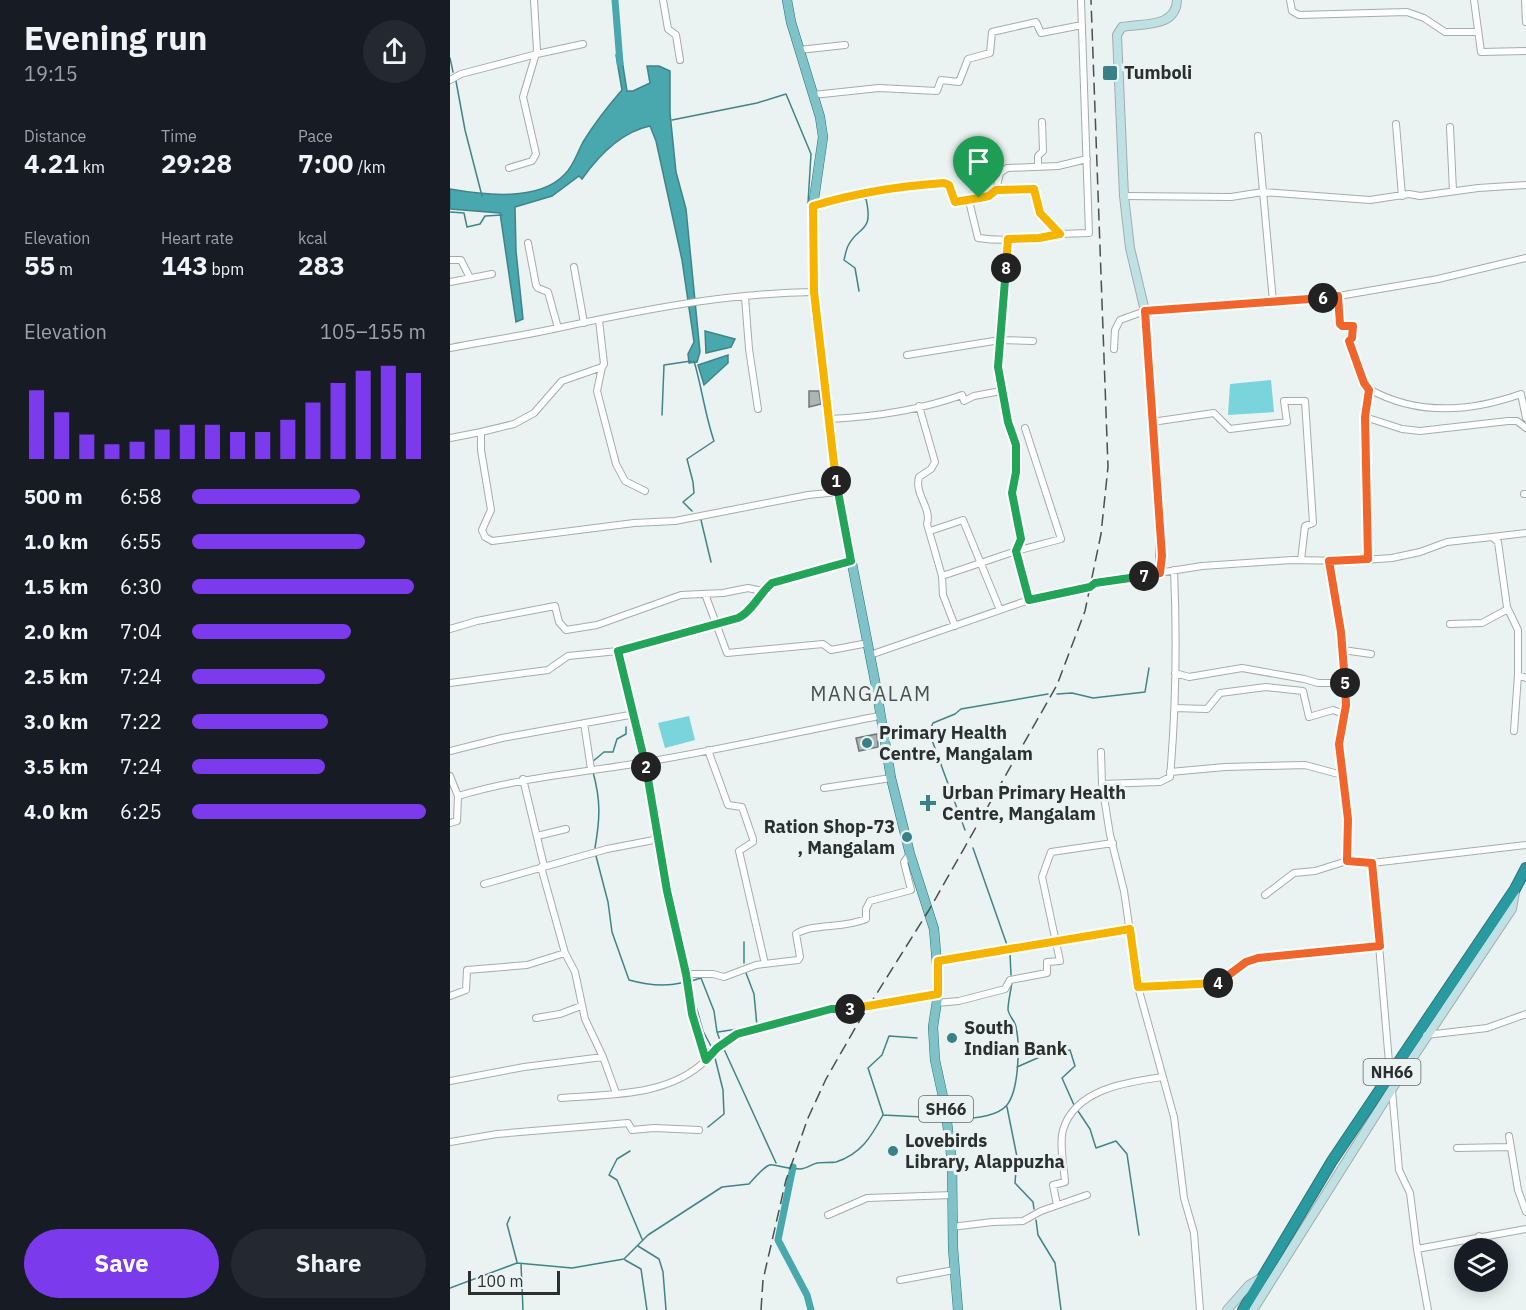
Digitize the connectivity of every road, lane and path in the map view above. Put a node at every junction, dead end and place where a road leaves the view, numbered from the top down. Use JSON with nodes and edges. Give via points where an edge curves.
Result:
{"nodes":[{"id":1,"x":534,"y":0,"type":"edge"},
{"id":2,"x":663,"y":0,"type":"edge"},
{"id":3,"x":787,"y":0,"type":"edge"},
{"id":4,"x":1082,"y":0,"type":"edge"},
{"id":5,"x":1178,"y":0,"type":"edge"},
{"id":6,"x":1290,"y":0,"type":"edge"},
{"id":7,"x":1474,"y":0,"type":"edge"},
{"id":8,"x":1525,"y":0,"type":"edge"},
{"id":9,"x":1526,"y":22,"type":"edge"},
{"id":10,"x":1082,"y":25,"type":"junction"},
{"id":11,"x":1478,"y":32,"type":"junction"},
{"id":12,"x":583,"y":45,"type":"dead end"},
{"id":13,"x":845,"y":45,"type":"dead end"},
{"id":14,"x":799,"y":50,"type":"junction"},
{"id":15,"x":1526,"y":51,"type":"edge"},
{"id":16,"x":537,"y":54,"type":"junction"},
{"id":17,"x":680,"y":60,"type":"dead end"},
{"id":18,"x":450,"y":80,"type":"edge"},
{"id":19,"x":813,"y":95,"type":"junction"},
{"id":20,"x":1042,"y":122,"type":"dead end"},
{"id":21,"x":1396,"y":124,"type":"dead end"},
{"id":22,"x":1450,"y":127,"type":"dead end"},
{"id":23,"x":1258,"y":136,"type":"dead end"},
{"id":24,"x":1087,"y":159,"type":"junction"},
{"id":25,"x":1038,"y":166,"type":"junction"},
{"id":26,"x":509,"y":168,"type":"dead end"},
{"id":27,"x":1000,"y":173,"type":"junction"},
{"id":28,"x":985,"y":179,"type":"dead end"},
{"id":29,"x":1526,"y":185,"type":"edge"},
{"id":30,"x":996,"y":190,"type":"junction"},
{"id":31,"x":1453,"y":191,"type":"junction"},
{"id":32,"x":1263,"y":192,"type":"junction"},
{"id":33,"x":1124,"y":196,"type":"junction"},
{"id":34,"x":1402,"y":196,"type":"junction"},
{"id":35,"x":969,"y":201,"type":"junction"},
{"id":36,"x":813,"y":206,"type":"junction"},
{"id":37,"x":1060,"y":234,"type":"junction"},
{"id":38,"x":1008,"y":239,"type":"junction"},
{"id":39,"x":528,"y":243,"type":"dead end"},
{"id":40,"x":1526,"y":258,"type":"edge"},
{"id":41,"x":450,"y":260,"type":"edge"},
{"id":42,"x":574,"y":267,"type":"dead end"},
{"id":43,"x":492,"y":274,"type":"dead end"},
{"id":44,"x":470,"y":278,"type":"junction"},
{"id":45,"x":450,"y":282,"type":"edge"},
{"id":46,"x":814,"y":292,"type":"junction"},
{"id":47,"x":1338,"y":296,"type":"junction"},
{"id":48,"x":745,"y":297,"type":"junction"},
{"id":49,"x":1273,"y":302,"type":"junction"},
{"id":50,"x":1145,"y":311,"type":"junction"},
{"id":51,"x":599,"y":320,"type":"junction"},
{"id":52,"x":584,"y":323,"type":"junction"},
{"id":53,"x":558,"y":328,"type":"junction"},
{"id":54,"x":1000,"y":340,"type":"junction"},
{"id":55,"x":1033,"y":340,"type":"dead end"},
{"id":56,"x":450,"y":348,"type":"edge"},
{"id":57,"x":1114,"y":349,"type":"dead end"},
{"id":58,"x":907,"y":356,"type":"dead end"},
{"id":59,"x":602,"y":368,"type":"junction"},
{"id":60,"x":1369,"y":390,"type":"junction"},
{"id":61,"x":1001,"y":391,"type":"junction"},
{"id":62,"x":1523,"y":393,"type":"edge"},
{"id":63,"x":919,"y":406,"type":"junction"},
{"id":64,"x":758,"y":409,"type":"dead end"},
{"id":65,"x":1365,"y":417,"type":"junction"},
{"id":66,"x":1526,"y":418,"type":"edge"},
{"id":67,"x":829,"y":419,"type":"junction"},
{"id":68,"x":1152,"y":422,"type":"junction"},
{"id":69,"x":1024,"y":428,"type":"dead end"},
{"id":70,"x":1526,"y":428,"type":"edge"},
{"id":71,"x":481,"y":432,"type":"junction"},
{"id":72,"x":450,"y":438,"type":"edge"},
{"id":73,"x":645,"y":491,"type":"dead end"},
{"id":74,"x":838,"y":492,"type":"junction"},
{"id":75,"x":930,"y":531,"type":"junction"},
{"id":76,"x":1526,"y":533,"type":"edge"},
{"id":77,"x":1492,"y":537,"type":"junction"},
{"id":78,"x":1016,"y":551,"type":"junction"},
{"id":79,"x":1368,"y":559,"type":"junction"},
{"id":80,"x":1301,"y":560,"type":"junction"},
{"id":81,"x":851,"y":561,"type":"junction"},
{"id":82,"x":1329,"y":561,"type":"junction"},
{"id":83,"x":980,"y":562,"type":"junction"},
{"id":84,"x":1174,"y":570,"type":"junction"},
{"id":85,"x":1160,"y":573,"type":"junction"},
{"id":86,"x":942,"y":576,"type":"junction"},
{"id":87,"x":763,"y":591,"type":"junction"},
{"id":88,"x":705,"y":594,"type":"junction"},
{"id":89,"x":1029,"y":600,"type":"junction"},
{"id":90,"x":1508,"y":609,"type":"junction"},
{"id":91,"x":1000,"y":610,"type":"junction"},
{"id":92,"x":718,"y":624,"type":"junction"},
{"id":93,"x":1450,"y":624,"type":"dead end"},
{"id":94,"x":955,"y":626,"type":"junction"},
{"id":95,"x":450,"y":629,"type":"edge"},
{"id":96,"x":868,"y":643,"type":"junction"},
{"id":97,"x":1343,"y":650,"type":"junction"},
{"id":98,"x":618,"y":651,"type":"junction"},
{"id":99,"x":1371,"y":654,"type":"dead end"},
{"id":100,"x":870,"y":655,"type":"junction"},
{"id":101,"x":1175,"y":673,"type":"junction"},
{"id":102,"x":1518,"y":675,"type":"junction"},
{"id":103,"x":1526,"y":678,"type":"edge"},
{"id":104,"x":450,"y":683,"type":"edge"},
{"id":105,"x":1346,"y":684,"type":"junction"},
{"id":106,"x":1175,"y":708,"type":"junction"},
{"id":107,"x":634,"y":714,"type":"junction"},
{"id":108,"x":1344,"y":714,"type":"junction"},
{"id":109,"x":879,"y":716,"type":"junction"},
{"id":110,"x":584,"y":723,"type":"junction"},
{"id":111,"x":1514,"y":731,"type":"dead end"},
{"id":112,"x":708,"y":750,"type":"junction"},
{"id":113,"x":450,"y":752,"type":"edge"},
{"id":114,"x":1101,"y":752,"type":"dead end"},
{"id":115,"x":645,"y":762,"type":"junction"},
{"id":116,"x":591,"y":769,"type":"junction"},
{"id":117,"x":1170,"y":772,"type":"junction"},
{"id":118,"x":1342,"y":775,"type":"junction"},
{"id":119,"x":450,"y":777,"type":"edge"},
{"id":120,"x":891,"y":778,"type":"junction"},
{"id":121,"x":524,"y":779,"type":"junction"},
{"id":122,"x":1102,"y":784,"type":"junction"},
{"id":123,"x":824,"y":788,"type":"dead end"},
{"id":124,"x":458,"y":796,"type":"junction"},
{"id":125,"x":450,"y":823,"type":"edge"},
{"id":126,"x":566,"y":829,"type":"dead end"},
{"id":127,"x":537,"y":836,"type":"junction"},
{"id":128,"x":659,"y":839,"type":"junction"},
{"id":129,"x":1113,"y":843,"type":"junction"},
{"id":130,"x":1526,"y":845,"type":"edge"},
{"id":131,"x":910,"y":854,"type":"junction"},
{"id":132,"x":1347,"y":861,"type":"junction"},
{"id":133,"x":1372,"y":863,"type":"junction"},
{"id":134,"x":542,"y":867,"type":"junction"},
{"id":135,"x":1526,"y":868,"type":"edge"},
{"id":136,"x":484,"y":884,"type":"dead end"},
{"id":137,"x":1515,"y":889,"type":"junction"},
{"id":138,"x":1266,"y":895,"type":"dead end"},
{"id":139,"x":1130,"y":929,"type":"junction"},
{"id":140,"x":1056,"y":941,"type":"junction"},
{"id":141,"x":1380,"y":946,"type":"junction"},
{"id":142,"x":565,"y":953,"type":"junction"},
{"id":143,"x":938,"y":961,"type":"junction"},
{"id":144,"x":765,"y":964,"type":"junction"},
{"id":145,"x":686,"y":974,"type":"junction"},
{"id":146,"x":1138,"y":987,"type":"junction"},
{"id":147,"x":450,"y":996,"type":"edge"},
{"id":148,"x":937,"y":999,"type":"junction"},
{"id":149,"x":581,"y":1005,"type":"junction"},
{"id":150,"x":1526,"y":1014,"type":"edge"},
{"id":151,"x":536,"y":1018,"type":"dead end"},
{"id":152,"x":1428,"y":1035,"type":"junction"},
{"id":153,"x":1416,"y":1037,"type":"junction"},
{"id":154,"x":603,"y":1058,"type":"junction"},
{"id":155,"x":706,"y":1060,"type":"junction"},
{"id":156,"x":1390,"y":1074,"type":"junction"},
{"id":157,"x":1162,"y":1077,"type":"junction"},
{"id":158,"x":450,"y":1081,"type":"edge"},
{"id":159,"x":1392,"y":1089,"type":"junction"},
{"id":160,"x":616,"y":1093,"type":"junction"},
{"id":161,"x":561,"y":1098,"type":"dead end"},
{"id":162,"x":699,"y":1130,"type":"dead end"},
{"id":163,"x":1509,"y":1136,"type":"dead end"},
{"id":164,"x":450,"y":1142,"type":"edge"},
{"id":165,"x":1510,"y":1147,"type":"junction"},
{"id":166,"x":1457,"y":1148,"type":"dead end"},
{"id":167,"x":953,"y":1195,"type":"junction"},
{"id":168,"x":1087,"y":1195,"type":"dead end"},
{"id":169,"x":1057,"y":1206,"type":"junction"},
{"id":170,"x":1526,"y":1212,"type":"edge"},
{"id":171,"x":828,"y":1215,"type":"dead end"},
{"id":172,"x":952,"y":1227,"type":"junction"},
{"id":173,"x":1526,"y":1229,"type":"edge"},
{"id":174,"x":1479,"y":1236,"type":"joint"},
{"id":175,"x":1417,"y":1249,"type":"junction"},
{"id":176,"x":954,"y":1270,"type":"junction"},
{"id":177,"x":1262,"y":1278,"type":"junction"},
{"id":178,"x":900,"y":1280,"type":"dead end"},
{"id":179,"x":1248,"y":1308,"type":"edge"},
{"id":180,"x":958,"y":1310,"type":"edge"},
{"id":181,"x":1200,"y":1310,"type":"edge"},
{"id":182,"x":1227,"y":1310,"type":"edge"},
{"id":183,"x":1428,"y":1310,"type":"edge"}],
"edges":[{"from":1,"to":16,"type":"street"},
{"from":2,"to":17,"type":"street","via":[[668,29],[676,36]]},
{"from":3,"to":14,"type":"main road","number":"SH66"},
{"from":4,"to":10,"type":"street"},
{"from":5,"to":33,"type":"street","via":[[1166,21],[1122,27],[1117,35]]},
{"from":6,"to":11,"type":"street","via":[[1292,11],[1299,15],[1407,12],[1445,32]]},
{"from":7,"to":11,"type":"street"},
{"from":8,"to":9,"type":"street"},
{"from":10,"to":19,"type":"street","via":[[1041,33],[1036,22],[992,32],[990,53],[968,59],[959,82],[941,80],[937,91],[879,88]]},
{"from":10,"to":24,"type":"street"},
{"from":11,"to":15,"type":"street","via":[[1482,52]]},
{"from":12,"to":16,"type":"street"},
{"from":13,"to":14,"type":"street"},
{"from":14,"to":19,"type":"main road","number":"SH66"},
{"from":16,"to":18,"type":"street"},
{"from":16,"to":26,"type":"street","via":[[524,97],[535,159]]},
{"from":19,"to":36,"type":"main road","number":"SH66","via":[[823,137]]},
{"from":20,"to":25,"type":"street","via":[[1043,151],[1038,156]]},
{"from":21,"to":34,"type":"street"},
{"from":22,"to":31,"type":"street"},
{"from":23,"to":32,"type":"street"},
{"from":24,"to":25,"type":"street"},
{"from":24,"to":37,"type":"street","via":[[1089,233]]},
{"from":25,"to":27,"type":"street","via":[[1007,168]]},
{"from":27,"to":28,"type":"street"},
{"from":27,"to":30,"type":"street"},
{"from":29,"to":31,"type":"street"},
{"from":30,"to":35,"type":"street"},
{"from":30,"to":37,"type":"street","via":[[1034,189],[1040,213]]},
{"from":31,"to":34,"type":"street"},
{"from":32,"to":33,"type":"street","via":[[1231,197]]},
{"from":32,"to":34,"type":"street","via":[[1360,201]]},
{"from":32,"to":49,"type":"street"},
{"from":33,"to":50,"type":"street","via":[[1130,248]]},
{"from":35,"to":36,"type":"street","via":[[955,202],[949,185],[944,183],[848,196]]},
{"from":35,"to":38,"type":"street","via":[[978,238]]},
{"from":36,"to":46,"type":"main road","number":"SH66"},
{"from":37,"to":38,"type":"street"},
{"from":38,"to":54,"type":"street"},
{"from":39,"to":53,"type":"street","via":[[536,285],[548,292]]},
{"from":40,"to":47,"type":"street","via":[[1438,279]]},
{"from":41,"to":44,"type":"street","via":[[461,260]]},
{"from":42,"to":52,"type":"street"},
{"from":43,"to":44,"type":"street"},
{"from":44,"to":45,"type":"street"},
{"from":46,"to":48,"type":"street"},
{"from":46,"to":67,"type":"main road","number":"SH66"},
{"from":47,"to":49,"type":"street"},
{"from":47,"to":60,"type":"street","via":[[1340,324],[1353,326],[1349,341]]},
{"from":48,"to":51,"type":"street","via":[[702,300]]},
{"from":48,"to":64,"type":"street"},
{"from":49,"to":50,"type":"street"},
{"from":50,"to":57,"type":"street","via":[[1120,320]]},
{"from":50,"to":68,"type":"street"},
{"from":51,"to":52,"type":"street"},
{"from":51,"to":59,"type":"street"},
{"from":52,"to":53,"type":"street"},
{"from":53,"to":56,"type":"street"},
{"from":54,"to":55,"type":"street"},
{"from":54,"to":58,"type":"street"},
{"from":54,"to":61,"type":"street"},
{"from":59,"to":71,"type":"street","via":[[562,381],[534,412],[514,424]]},
{"from":59,"to":73,"type":"street","via":[[597,391],[616,464],[625,481]]},
{"from":60,"to":62,"type":"street","via":[[1391,402],[1435,409],[1474,406]]},
{"from":60,"to":65,"type":"street"},
{"from":61,"to":63,"type":"street","via":[[964,401],[962,395]]},
{"from":61,"to":78,"type":"street","via":[[1017,459],[1012,493],[1021,539]]},
{"from":62,"to":66,"type":"street"},
{"from":63,"to":67,"type":"street","via":[[860,418]]},
{"from":63,"to":75,"type":"street","via":[[935,462],[917,483]]},
{"from":65,"to":70,"type":"street","via":[[1420,431],[1508,421],[1517,421]]},
{"from":65,"to":79,"type":"street"},
{"from":67,"to":74,"type":"main road","number":"SH66"},
{"from":68,"to":80,"type":"street","via":[[1214,413],[1230,429],[1287,422],[1284,401],[1305,401],[1313,523],[1305,525]]},
{"from":68,"to":85,"type":"street","via":[[1162,552]]},
{"from":69,"to":78,"type":"street","via":[[1061,539]]},
{"from":71,"to":72,"type":"street"},
{"from":71,"to":74,"type":"street","via":[[491,510],[482,530],[492,541],[675,521]]},
{"from":74,"to":81,"type":"main road","number":"SH66"},
{"from":75,"to":83,"type":"street","via":[[963,520]]},
{"from":75,"to":86,"type":"street"},
{"from":76,"to":77,"type":"street"},
{"from":77,"to":79,"type":"street","via":[[1447,542],[1404,556]]},
{"from":77,"to":90,"type":"street","via":[[1498,542]]},
{"from":78,"to":83,"type":"street"},
{"from":78,"to":89,"type":"street"},
{"from":79,"to":82,"type":"street"},
{"from":80,"to":82,"type":"street"},
{"from":80,"to":84,"type":"street"},
{"from":81,"to":87,"type":"street","via":[[772,583]]},
{"from":81,"to":96,"type":"main road","number":"SH66"},
{"from":82,"to":97,"type":"street"},
{"from":83,"to":86,"type":"street"},
{"from":83,"to":91,"type":"street"},
{"from":84,"to":85,"type":"street"},
{"from":84,"to":101,"type":"street"},
{"from":85,"to":89,"type":"street","via":[[1095,583]]},
{"from":86,"to":94,"type":"street","via":[[943,595]]},
{"from":87,"to":88,"type":"street","via":[[748,588]]},
{"from":87,"to":92,"type":"street","via":[[745,615]]},
{"from":88,"to":92,"type":"street"},
{"from":88,"to":95,"type":"street","via":[[681,595],[597,625],[566,630],[559,622],[555,606]]},
{"from":89,"to":91,"type":"street"},
{"from":90,"to":93,"type":"street","via":[[1482,623]]},
{"from":90,"to":102,"type":"street","via":[[1518,630]]},
{"from":91,"to":94,"type":"street"},
{"from":92,"to":96,"type":"street","via":[[727,653],[823,644],[831,650]]},
{"from":92,"to":98,"type":"street"},
{"from":94,"to":100,"type":"street"},
{"from":96,"to":100,"type":"main road","number":"SH66"},
{"from":97,"to":99,"type":"street"},
{"from":97,"to":105,"type":"street"},
{"from":98,"to":104,"type":"street","via":[[568,656],[548,670]]},
{"from":98,"to":107,"type":"street"},
{"from":100,"to":109,"type":"main road","number":"SH66"},
{"from":101,"to":105,"type":"street","via":[[1189,677],[1242,668],[1318,684]]},
{"from":101,"to":106,"type":"street"},
{"from":102,"to":103,"type":"street"},
{"from":102,"to":111,"type":"street"},
{"from":105,"to":108,"type":"street"},
{"from":106,"to":108,"type":"street","via":[[1207,709],[1220,693],[1266,687],[1304,691],[1309,717],[1333,710]]},
{"from":106,"to":117,"type":"street"},
{"from":107,"to":110,"type":"street"},
{"from":107,"to":115,"type":"street"},
{"from":108,"to":118,"type":"street","via":[[1339,740]]},
{"from":109,"to":112,"type":"street"},
{"from":109,"to":120,"type":"main road","number":"SH66"},
{"from":110,"to":113,"type":"street"},
{"from":110,"to":116,"type":"street"},
{"from":112,"to":115,"type":"street"},
{"from":112,"to":144,"type":"street","via":[[728,805],[742,807],[753,839],[739,850]]},
{"from":114,"to":122,"type":"street"},
{"from":115,"to":116,"type":"street"},
{"from":115,"to":128,"type":"street"},
{"from":116,"to":121,"type":"street"},
{"from":117,"to":118,"type":"street","via":[[1305,765]]},
{"from":117,"to":122,"type":"street","via":[[1161,782]]},
{"from":118,"to":132,"type":"street","via":[[1348,819]]},
{"from":119,"to":124,"type":"street"},
{"from":120,"to":123,"type":"street"},
{"from":120,"to":131,"type":"main road","number":"SH66"},
{"from":121,"to":124,"type":"street"},
{"from":121,"to":127,"type":"street"},
{"from":122,"to":129,"type":"street"},
{"from":124,"to":125,"type":"street","via":[[457,821]]},
{"from":126,"to":127,"type":"street"},
{"from":127,"to":134,"type":"street"},
{"from":128,"to":134,"type":"street"},
{"from":128,"to":145,"type":"street"},
{"from":129,"to":139,"type":"street"},
{"from":129,"to":140,"type":"street","via":[[1051,852],[1042,877]]},
{"from":130,"to":133,"type":"street"},
{"from":131,"to":143,"type":"main road","number":"SH66","via":[[934,929]]},
{"from":131,"to":144,"type":"street","via":[[904,862],[911,890],[870,901],[866,919],[851,925],[804,929],[796,934],[798,960]]},
{"from":132,"to":133,"type":"street"},
{"from":132,"to":138,"type":"street","via":[[1294,873]]},
{"from":133,"to":141,"type":"street"},
{"from":134,"to":136,"type":"street"},
{"from":134,"to":142,"type":"street"},
{"from":135,"to":137,"type":"highway","number":"NH66"},
{"from":137,"to":152,"type":"street","via":[[1512,909]]},
{"from":137,"to":153,"type":"highway","number":"NH66"},
{"from":139,"to":140,"type":"street"},
{"from":139,"to":146,"type":"street"},
{"from":140,"to":143,"type":"street"},
{"from":140,"to":148,"type":"street","via":[[1060,961],[1047,962],[1047,973],[1010,980],[1005,989],[992,994]]},
{"from":141,"to":146,"type":"street","via":[[1258,958],[1211,985]]},
{"from":141,"to":156,"type":"street"},
{"from":142,"to":147,"type":"street","via":[[527,965],[468,970],[466,990]]},
{"from":142,"to":149,"type":"street","via":[[575,972]]},
{"from":143,"to":148,"type":"main road","number":"SH66"},
{"from":144,"to":145,"type":"street","via":[[749,966],[724,978]]},
{"from":145,"to":155,"type":"street","via":[[692,1014]]},
{"from":146,"to":157,"type":"street"},
{"from":148,"to":155,"type":"street","via":[[831,1009],[737,1034]]},
{"from":148,"to":167,"type":"main road","number":"SH66","via":[[933,1027],[935,1060],[947,1117]]},
{"from":149,"to":151,"type":"street"},
{"from":149,"to":154,"type":"street"},
{"from":150,"to":152,"type":"street","via":[[1487,1029]]},
{"from":152,"to":153,"type":"street"},
{"from":152,"to":159,"type":"street"},
{"from":153,"to":156,"type":"highway","number":"NH66"},
{"from":154,"to":158,"type":"street"},
{"from":154,"to":160,"type":"street"},
{"from":155,"to":160,"type":"street","via":[[673,1083]]},
{"from":156,"to":159,"type":"street"},
{"from":156,"to":177,"type":"highway","number":"NH66"},
{"from":157,"to":169,"type":"street","via":[[1099,1092],[1071,1113],[1063,1131],[1065,1182],[1053,1185]]},
{"from":157,"to":181,"type":"street","via":[[1174,1117],[1184,1198],[1194,1233]]},
{"from":159,"to":175,"type":"street","via":[[1399,1170],[1410,1193]]},
{"from":159,"to":179,"type":"street"},
{"from":160,"to":161,"type":"street"},
{"from":162,"to":164,"type":"street","via":[[632,1130],[628,1123]]},
{"from":163,"to":165,"type":"street"},
{"from":165,"to":166,"type":"street"},
{"from":165,"to":170,"type":"street"},
{"from":167,"to":171,"type":"street","via":[[867,1198]]},
{"from":167,"to":172,"type":"main road","number":"SH66"},
{"from":168,"to":169,"type":"street"},
{"from":169,"to":172,"type":"street","via":[[1023,1221]]},
{"from":172,"to":176,"type":"main road","number":"SH66"},
{"from":173,"to":174,"type":"street"},
{"from":174,"to":175,"type":"street"},
{"from":175,"to":183,"type":"street"},
{"from":176,"to":178,"type":"street"},
{"from":176,"to":180,"type":"main road","number":"SH66"},
{"from":177,"to":179,"type":"highway","number":"NH66"},
{"from":177,"to":182,"type":"street","via":[[1249,1285]]}]}
